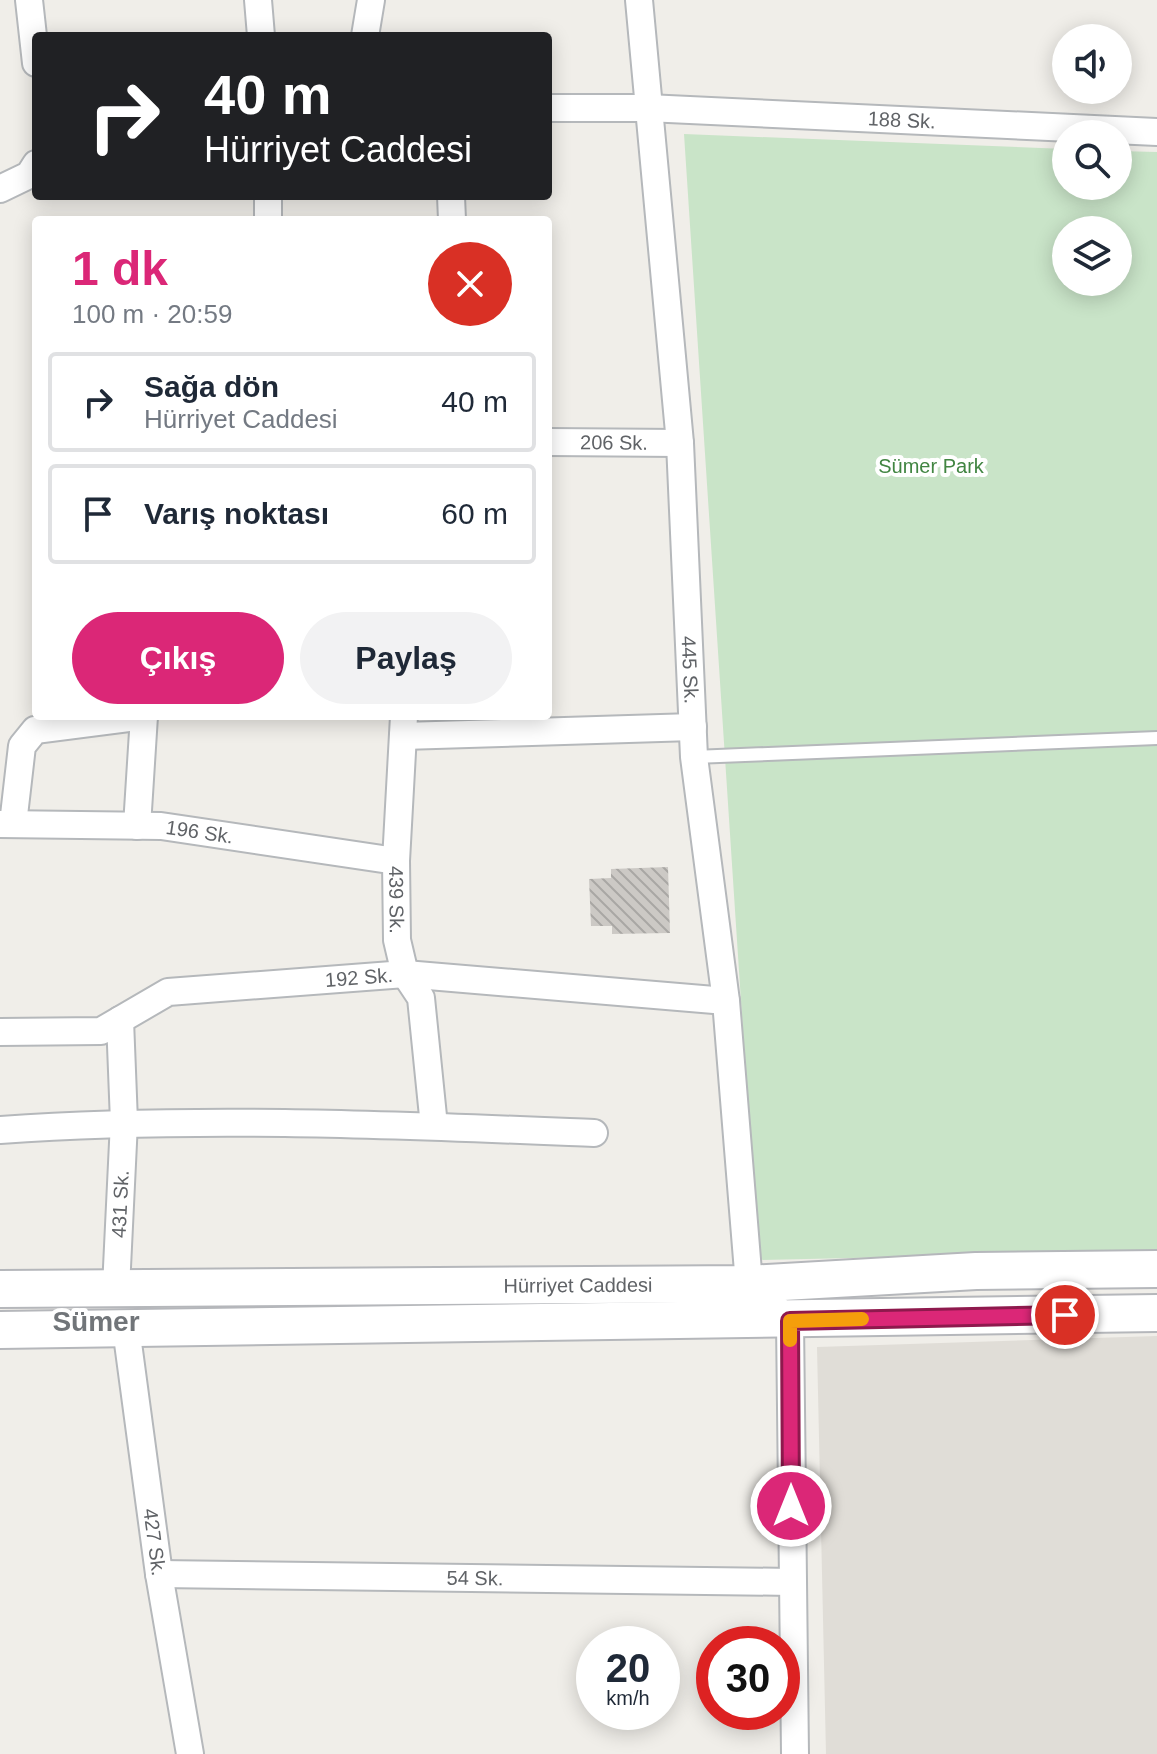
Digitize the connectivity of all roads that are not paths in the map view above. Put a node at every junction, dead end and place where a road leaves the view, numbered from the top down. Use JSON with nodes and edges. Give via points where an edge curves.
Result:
{"nodes":[{"id":1,"x":29,"y":0,"type":"edge"},
{"id":2,"x":258,"y":0,"type":"edge"},
{"id":3,"x":371,"y":0,"type":"edge"},
{"id":4,"x":639,"y":0,"type":"edge"},
{"id":5,"x":33,"y":32,"type":"edge"},
{"id":6,"x":261,"y":32,"type":"edge"},
{"id":7,"x":366,"y":32,"type":"edge"},
{"id":8,"x":552,"y":108,"type":"edge"},
{"id":9,"x":647,"y":108,"type":"junction"},
{"id":10,"x":1157,"y":132,"type":"edge"},
{"id":11,"x":32,"y":170,"type":"edge"},
{"id":12,"x":0,"y":189,"type":"edge"},
{"id":13,"x":552,"y":442,"type":"edge"},
{"id":14,"x":680,"y":443,"type":"junction"},
{"id":15,"x":113,"y":720,"type":"edge"},
{"id":16,"x":144,"y":720,"type":"edge"},
{"id":17,"x":404,"y":726,"type":"edge"},
{"id":18,"x":693,"y":727,"type":"junction"},
{"id":19,"x":1157,"y":738,"type":"edge"},
{"id":20,"x":694,"y":757,"type":"junction"},
{"id":21,"x":6,"y":824,"type":"edge"},
{"id":22,"x":137,"y":826,"type":"junction"},
{"id":23,"x":396,"y":861,"type":"junction"},
{"id":24,"x":405,"y":974,"type":"junction"},
{"id":25,"x":726,"y":1001,"type":"junction"},
{"id":26,"x":120,"y":1020,"type":"junction"},
{"id":27,"x":0,"y":1032,"type":"edge"},
{"id":28,"x":124,"y":1122,"type":"junction"},
{"id":29,"x":434,"y":1126,"type":"junction"},
{"id":30,"x":0,"y":1130,"type":"edge"},
{"id":31,"x":594,"y":1133,"type":"dead end"},
{"id":32,"x":1157,"y":1269,"type":"edge"},
{"id":33,"x":749,"y":1284,"type":"junction"},
{"id":34,"x":116,"y":1288,"type":"junction"},
{"id":35,"x":0,"y":1289,"type":"edge"},
{"id":36,"x":1157,"y":1313,"type":"edge"},
{"id":37,"x":790,"y":1321,"type":"junction"},
{"id":38,"x":126,"y":1328,"type":"junction"},
{"id":39,"x":0,"y":1330,"type":"edge"},
{"id":40,"x":159,"y":1574,"type":"junction"},
{"id":41,"x":792,"y":1582,"type":"junction"},
{"id":42,"x":190,"y":1754,"type":"edge"},
{"id":43,"x":795,"y":1754,"type":"edge"}],
"edges":[{"from":1,"to":5,"type":"street"},
{"from":2,"to":6,"type":"street"},
{"from":3,"to":7,"type":"street"},
{"from":4,"to":9,"type":"street","name":"445 Sk."},
{"from":8,"to":9,"type":"street","name":"188 Sk."},
{"from":9,"to":10,"type":"street","name":"188 Sk."},
{"from":9,"to":14,"type":"street","name":"445 Sk."},
{"from":11,"to":12,"type":"street"},
{"from":13,"to":14,"type":"street","name":"206 Sk."},
{"from":14,"to":18,"type":"street","name":"445 Sk."},
{"from":15,"to":21,"type":"street","via":[[35,730],[22,746]]},
{"from":16,"to":22,"type":"street"},
{"from":17,"to":18,"type":"street"},
{"from":17,"to":23,"type":"street","name":"439 Sk."},
{"from":18,"to":20,"type":"street","name":"445 Sk."},
{"from":19,"to":20,"type":"lane"},
{"from":20,"to":25,"type":"street","name":"445 Sk."},
{"from":21,"to":22,"type":"street","name":"196 Sk."},
{"from":22,"to":23,"type":"street","name":"196 Sk."},
{"from":23,"to":24,"type":"street","name":"439 Sk.","via":[[397,940]]},
{"from":24,"to":25,"type":"street","name":"192 Sk."},
{"from":24,"to":26,"type":"street","name":"192 Sk.","via":[[168,992]]},
{"from":24,"to":29,"type":"street","name":"439 Sk.","via":[[421,998]]},
{"from":25,"to":33,"type":"street","name":"445 Sk."},
{"from":26,"to":27,"type":"street","name":"192 Sk.","via":[[101,1031]]},
{"from":26,"to":28,"type":"street","name":"431 Sk."},
{"from":28,"to":29,"type":"street"},
{"from":28,"to":30,"type":"street"},
{"from":28,"to":34,"type":"street","name":"431 Sk."},
{"from":29,"to":31,"type":"street"},
{"from":32,"to":33,"type":"main road","name":"Hürriyet Caddesi","via":[[976,1271]]},
{"from":33,"to":34,"type":"main road","name":"Hürriyet Caddesi"},
{"from":33,"to":37,"type":"street"},
{"from":34,"to":35,"type":"main road","name":"Hürriyet Caddesi"},
{"from":36,"to":37,"type":"main road","name":"Hürriyet Caddesi"},
{"from":37,"to":38,"type":"main road","name":"Hürriyet Caddesi"},
{"from":37,"to":41,"type":"street"},
{"from":38,"to":39,"type":"main road","name":"Hürriyet Caddesi"},
{"from":38,"to":40,"type":"street","name":"427 Sk."},
{"from":40,"to":41,"type":"street","name":"54 Sk."},
{"from":40,"to":42,"type":"street","name":"427 Sk."},
{"from":41,"to":43,"type":"street"}]}
